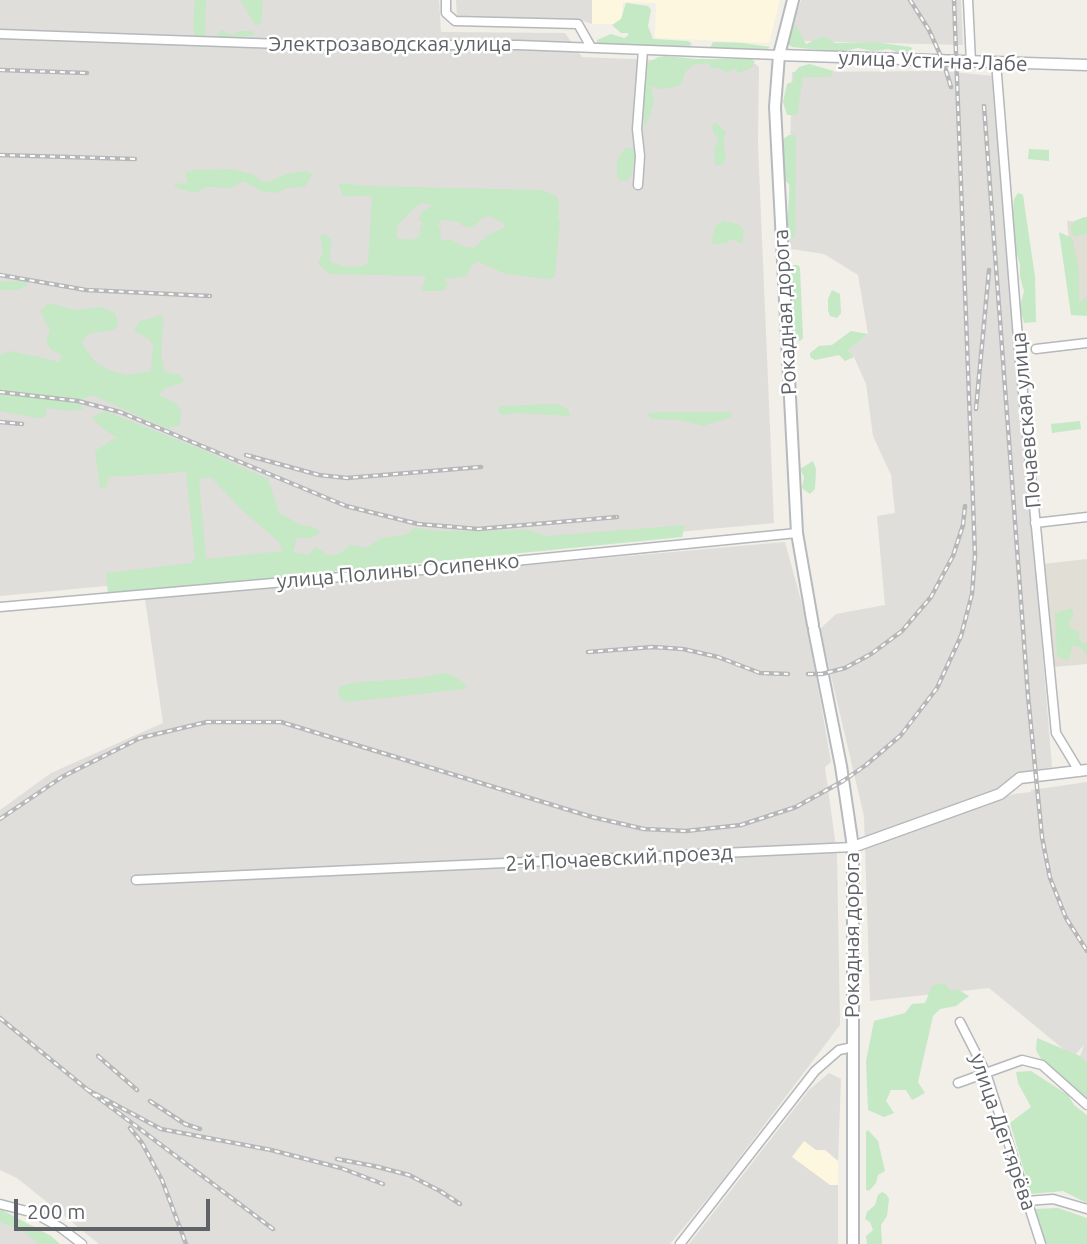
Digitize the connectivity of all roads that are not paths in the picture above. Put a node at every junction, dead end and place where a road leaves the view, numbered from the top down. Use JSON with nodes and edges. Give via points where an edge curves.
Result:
{"nodes":[{"id":1,"x":446,"y":0,"type":"edge"},
{"id":2,"x":793,"y":0,"type":"edge"},
{"id":3,"x":968,"y":0,"type":"edge"},
{"id":4,"x":0,"y":34,"type":"edge"},
{"id":5,"x":591,"y":47,"type":"junction"},
{"id":6,"x":643,"y":50,"type":"junction"},
{"id":7,"x":779,"y":55,"type":"junction"},
{"id":8,"x":971,"y":62,"type":"junction"},
{"id":9,"x":996,"y":62,"type":"junction"},
{"id":10,"x":1087,"y":65,"type":"edge"},
{"id":11,"x":638,"y":185,"type":"dead end"},
{"id":12,"x":1087,"y":342,"type":"edge"},
{"id":13,"x":1036,"y":349,"type":"dead end"},
{"id":14,"x":1087,"y":517,"type":"edge"},
{"id":15,"x":1035,"y":523,"type":"junction"},
{"id":16,"x":797,"y":533,"type":"junction"},
{"id":17,"x":0,"y":607,"type":"edge"},
{"id":18,"x":1083,"y":771,"type":"edge"},
{"id":19,"x":853,"y":847,"type":"junction"},
{"id":20,"x":136,"y":880,"type":"dead end"},
{"id":21,"x":960,"y":1022,"type":"dead end"},
{"id":22,"x":853,"y":1047,"type":"junction"},
{"id":23,"x":986,"y":1073,"type":"junction"},
{"id":24,"x":958,"y":1083,"type":"dead end"},
{"id":25,"x":1087,"y":1105,"type":"edge"},
{"id":26,"x":1027,"y":1201,"type":"junction"},
{"id":27,"x":0,"y":1204,"type":"edge"},
{"id":28,"x":1087,"y":1209,"type":"edge"},
{"id":29,"x":82,"y":1244,"type":"edge"},
{"id":30,"x":680,"y":1244,"type":"edge"},
{"id":31,"x":853,"y":1244,"type":"edge"},
{"id":32,"x":1041,"y":1244,"type":"edge"}],
"edges":[{"from":1,"to":5,"type":"street","via":[[446,13],[455,21],[578,24]]},
{"from":2,"to":7,"type":"main road","name":"Рокадная дорога"},
{"from":3,"to":8,"type":"street"},
{"from":4,"to":5,"type":"street","name":"Электрозаводская улица","via":[[309,45]]},
{"from":5,"to":6,"type":"street","name":"Электрозаводская улица"},
{"from":6,"to":7,"type":"street","name":"Электрозаводская улица"},
{"from":6,"to":11,"type":"street"},
{"from":7,"to":8,"type":"street","name":"улица Усти-на-Лабе"},
{"from":7,"to":16,"type":"main road","name":"Рокадная дорога","via":[[775,107]]},
{"from":8,"to":9,"type":"street","name":"улица Усти-на-Лабе"},
{"from":9,"to":10,"type":"street","name":"улица Усти-на-Лабе"},
{"from":9,"to":15,"type":"street","name":"Почаевская улица"},
{"from":12,"to":13,"type":"street"},
{"from":14,"to":15,"type":"street"},
{"from":15,"to":18,"type":"street","name":"Почаевская улица","via":[[1056,733]]},
{"from":16,"to":17,"type":"street","name":"улица Полины Осипенко"},
{"from":16,"to":19,"type":"main road","name":"Рокадная дорога"},
{"from":18,"to":19,"type":"street","name":"2-й Почаевский проезд","via":[[1020,778],[1000,794]]},
{"from":19,"to":20,"type":"street","name":"2-й Почаевский проезд"},
{"from":19,"to":22,"type":"main road","name":"Рокадная дорога"},
{"from":21,"to":23,"type":"street","name":"улица Дегтярёва"},
{"from":22,"to":30,"type":"street","via":[[839,1050],[815,1071]]},
{"from":22,"to":31,"type":"main road","name":"Рокадная дорога"},
{"from":23,"to":24,"type":"street"},
{"from":23,"to":25,"type":"street","via":[[1022,1060],[1042,1065]]},
{"from":23,"to":26,"type":"street","name":"улица Дегтярёва"},
{"from":26,"to":28,"type":"street","via":[[1053,1199]]},
{"from":26,"to":32,"type":"street","name":"улица Дегтярёва"},
{"from":27,"to":29,"type":"street","via":[[34,1213]]}]}
